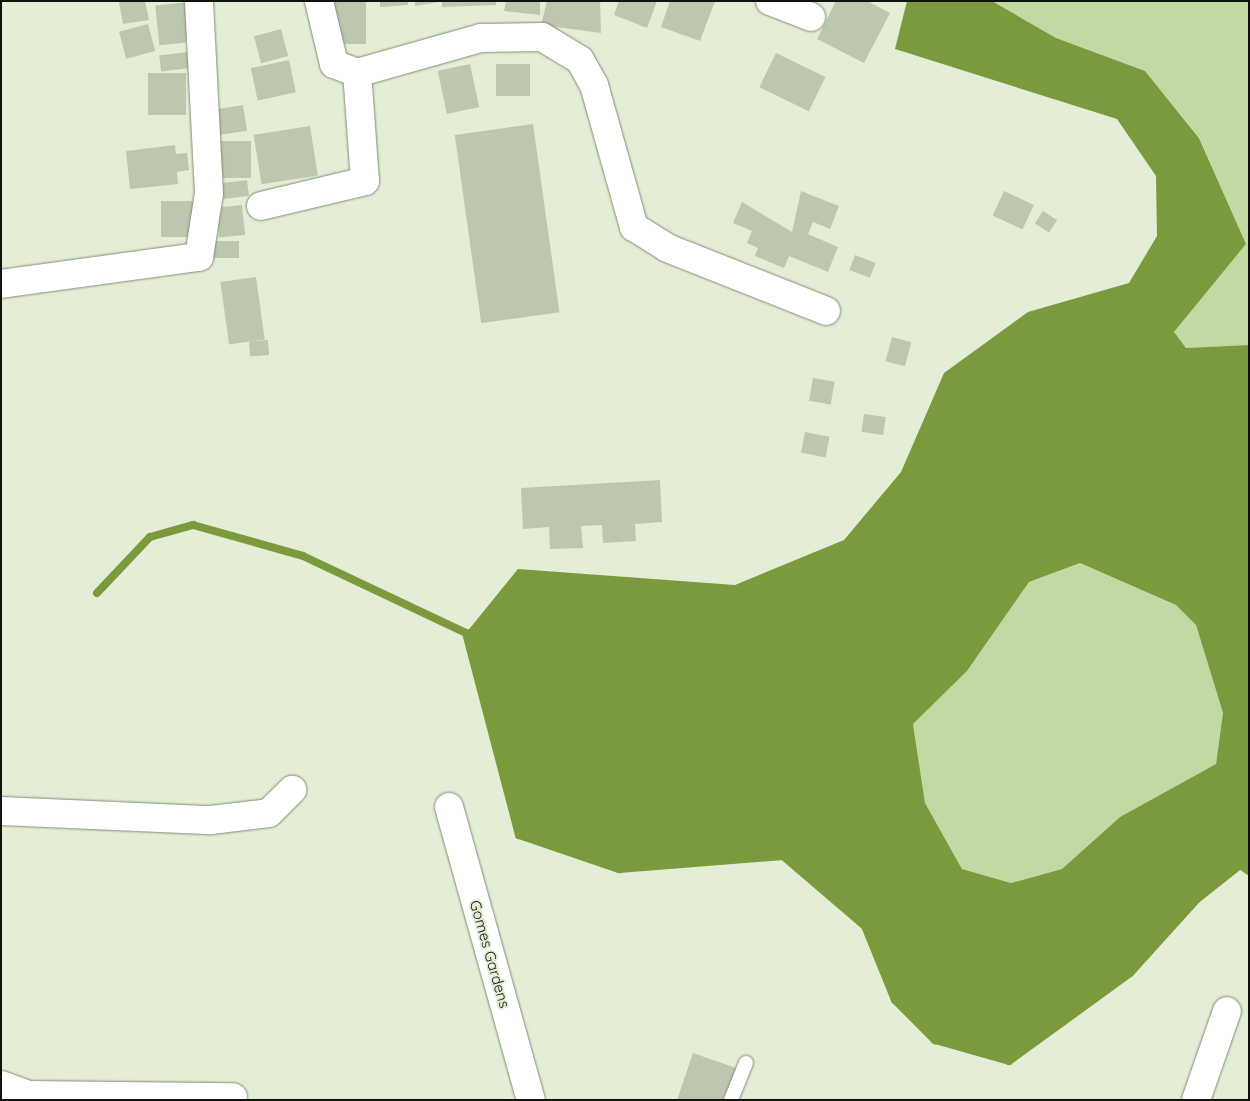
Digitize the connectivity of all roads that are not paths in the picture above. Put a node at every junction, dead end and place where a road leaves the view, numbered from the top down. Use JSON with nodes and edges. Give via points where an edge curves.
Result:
{"nodes":[{"id":1,"x":319,"y":1,"type":"edge"},
{"id":2,"x":770,"y":1,"type":"edge"},
{"id":3,"x":203,"y":3,"type":"edge"},
{"id":4,"x":811,"y":17,"type":"dead end"},
{"id":5,"x":357,"y":73,"type":"junction"},
{"id":6,"x":261,"y":206,"type":"dead end"},
{"id":7,"x":1,"y":284,"type":"edge"},
{"id":8,"x":826,"y":310,"type":"dead end"},
{"id":9,"x":292,"y":790,"type":"dead end"},
{"id":10,"x":449,"y":808,"type":"dead end"},
{"id":11,"x":1,"y":810,"type":"edge"},
{"id":12,"x":1227,"y":1011,"type":"dead end"},
{"id":13,"x":746,"y":1062,"type":"dead end"},
{"id":14,"x":1,"y":1085,"type":"edge"},
{"id":15,"x":234,"y":1097,"type":"dead end"},
{"id":16,"x":89,"y":1098,"type":"edge"},
{"id":17,"x":530,"y":1100,"type":"edge"},
{"id":18,"x":731,"y":1100,"type":"edge"},
{"id":19,"x":1196,"y":1100,"type":"edge"}],
"edges":[{"from":1,"to":5,"type":"street","via":[[334,64]]},
{"from":2,"to":4,"type":"street"},
{"from":3,"to":7,"type":"street","via":[[208,193],[199,257]]},
{"from":5,"to":6,"type":"street","via":[[365,181]]},
{"from":5,"to":8,"type":"street","via":[[481,38],[542,37],[580,60],[594,85],[634,227],[667,248]]},
{"from":9,"to":11,"type":"street","via":[[269,813],[211,820]]},
{"from":10,"to":17,"type":"street","name":"Gomes Gardens"},
{"from":12,"to":19,"type":"street"},
{"from":13,"to":18,"type":"lane"},
{"from":14,"to":16,"type":"street","via":[[28,1095]]},
{"from":15,"to":16,"type":"street"}]}
